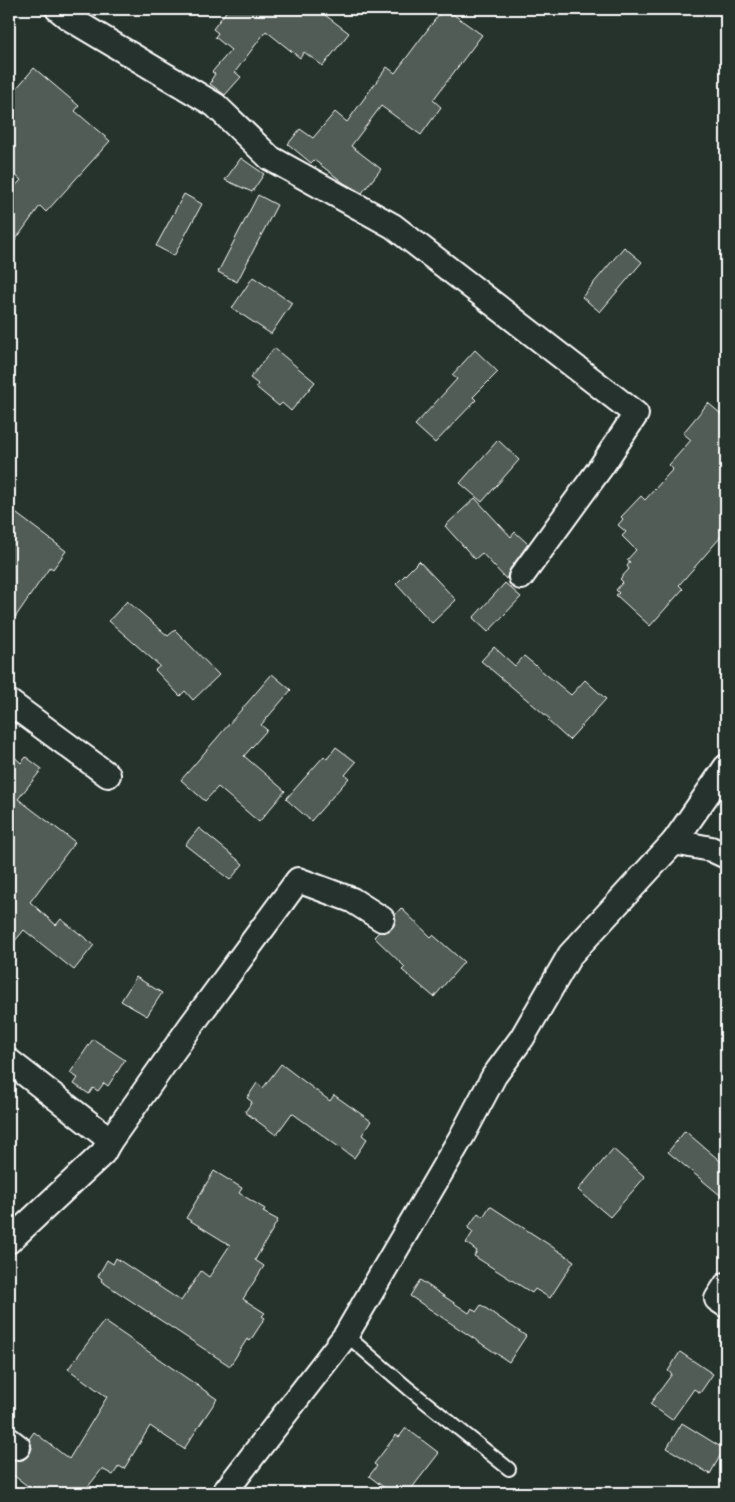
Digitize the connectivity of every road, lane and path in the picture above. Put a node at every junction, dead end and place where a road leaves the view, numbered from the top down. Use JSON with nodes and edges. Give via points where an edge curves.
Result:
{"nodes":[{"id":1,"x":58,"y":9,"type":"edge"},
{"id":2,"x":521,"y":577,"type":"dead end"},
{"id":3,"x":9,"y":702,"type":"edge"},
{"id":4,"x":726,"y":767,"type":"edge"},
{"id":5,"x":108,"y":775,"type":"dead end"},
{"id":6,"x":674,"y":842,"type":"junction"},
{"id":7,"x":726,"y":856,"type":"edge"},
{"id":8,"x":382,"y":919,"type":"dead end"},
{"id":9,"x":9,"y":1061,"type":"edge"},
{"id":10,"x":109,"y":1142,"type":"junction"},
{"id":11,"x":9,"y":1241,"type":"edge"},
{"id":12,"x":726,"y":1286,"type":"edge"},
{"id":13,"x":726,"y":1305,"type":"edge"},
{"id":14,"x":346,"y":1335,"type":"junction"},
{"id":15,"x":509,"y":1469,"type":"dead end"},
{"id":16,"x":224,"y":1493,"type":"edge"}],
"edges":[{"from":1,"to":2,"type":"street","via":[[215,105],[270,158],[393,226],[636,414]]},
{"from":3,"to":5,"type":"street"},
{"from":4,"to":6,"type":"street"},
{"from":6,"to":7,"type":"street","via":[[711,849]]},
{"from":6,"to":14,"type":"street","via":[[570,954],[522,1038],[494,1076]]},
{"from":8,"to":10,"type":"street","via":[[352,900],[298,880]]},
{"from":9,"to":10,"type":"street"},
{"from":10,"to":11,"type":"street","via":[[103,1153]]},
{"from":12,"to":13,"type":"street","via":[[717,1299]]},
{"from":14,"to":15,"type":"lane"},
{"from":14,"to":16,"type":"street"}]}
